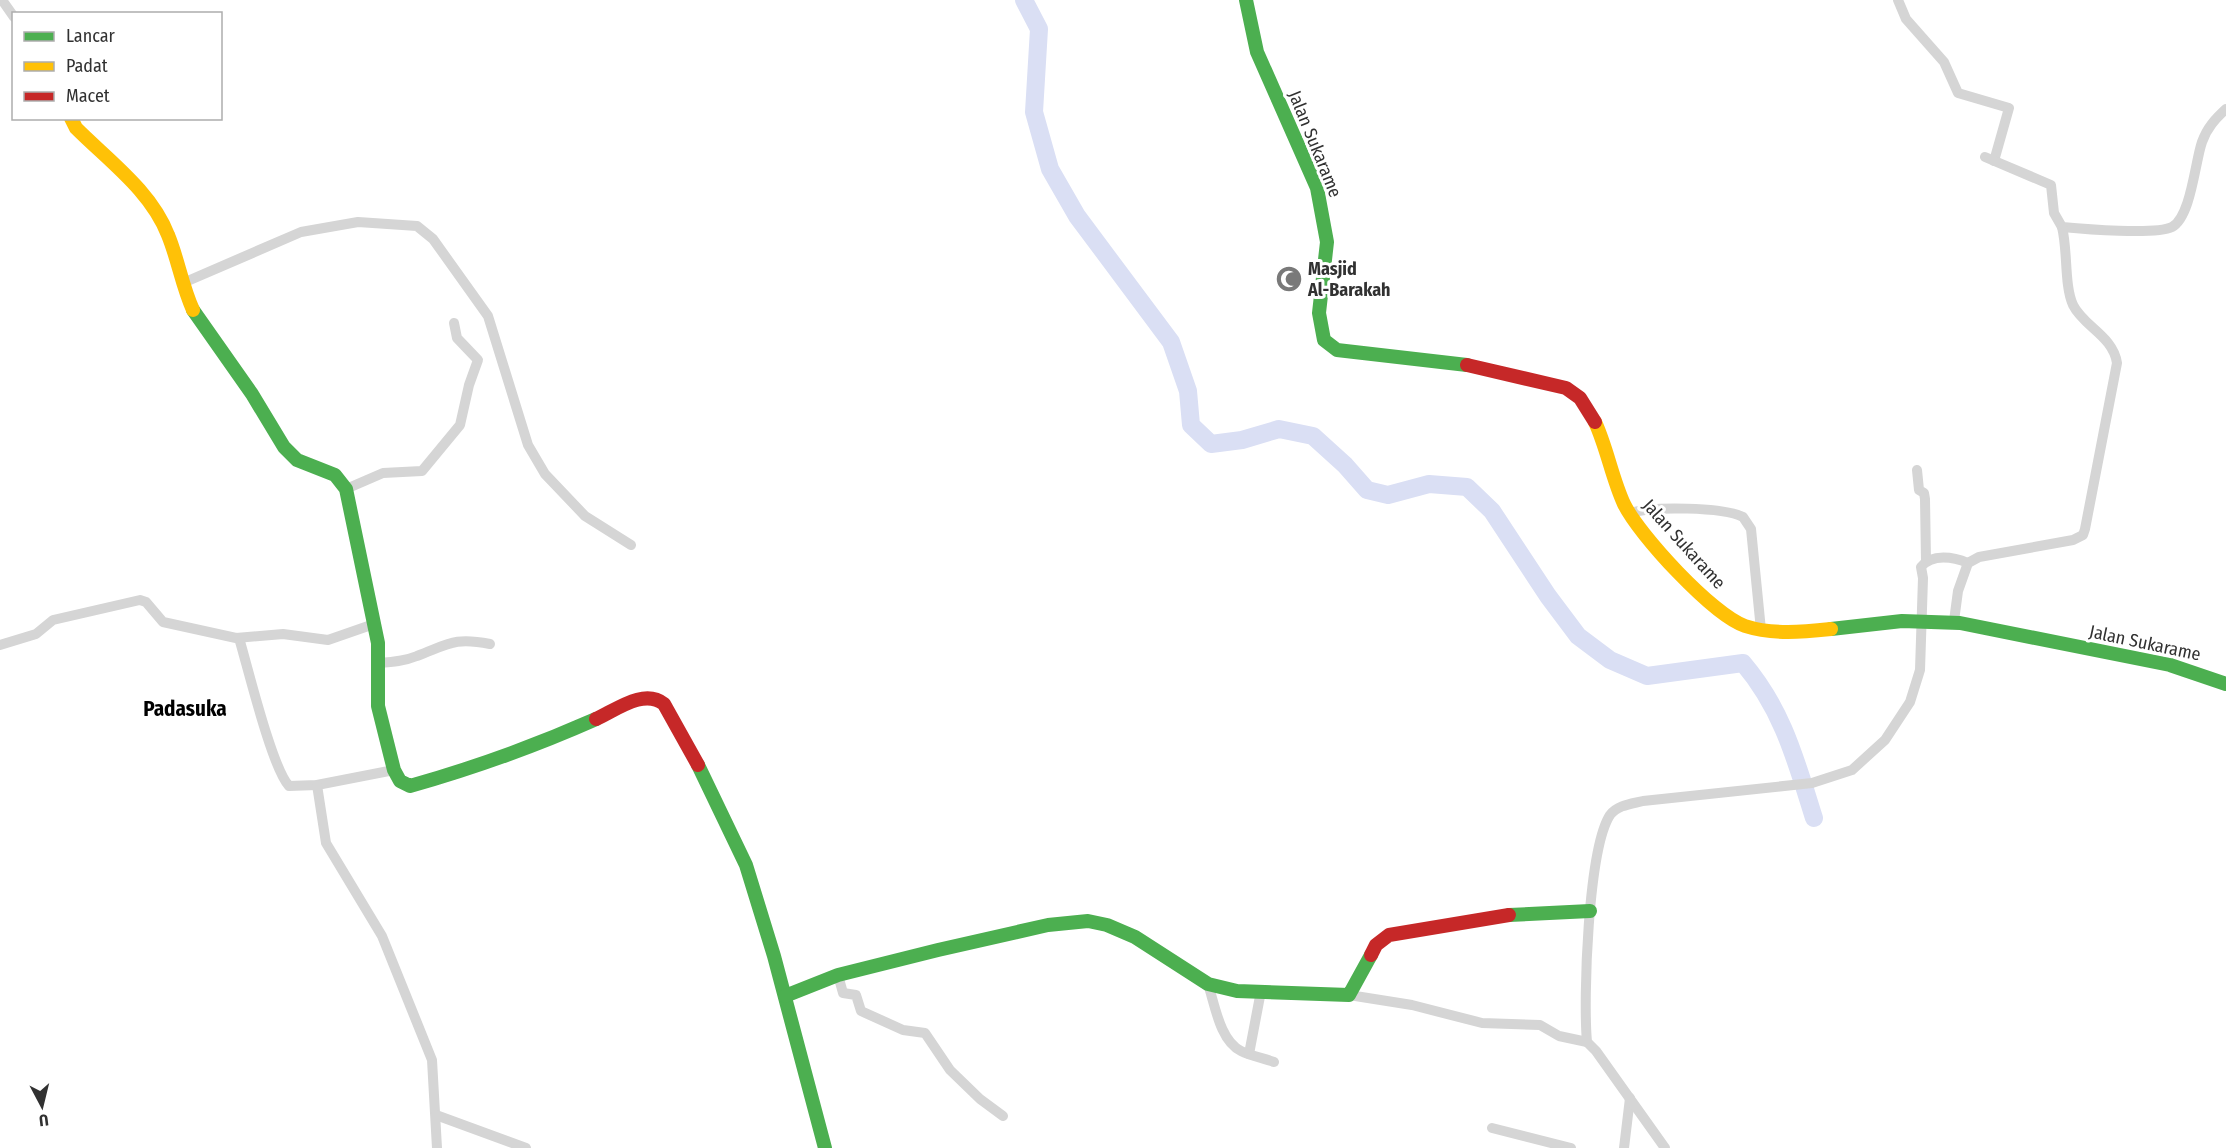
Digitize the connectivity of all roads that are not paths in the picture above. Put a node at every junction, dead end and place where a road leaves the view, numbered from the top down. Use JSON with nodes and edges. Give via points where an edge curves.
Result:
{"nodes":[{"id":1,"x":2,"y":0,"type":"edge"},
{"id":2,"x":1246,"y":0,"type":"edge"},
{"id":3,"x":1898,"y":0,"type":"edge"},
{"id":4,"x":12,"y":14,"type":"edge"},
{"id":5,"x":2226,"y":109,"type":"edge"},
{"id":6,"x":72,"y":120,"type":"edge"},
{"id":7,"x":2062,"y":227,"type":"junction"},
{"id":8,"x":183,"y":283,"type":"junction"},
{"id":9,"x":454,"y":323,"type":"dead end"},
{"id":10,"x":1917,"y":470,"type":"dead end"},
{"id":11,"x":346,"y":489,"type":"junction"},
{"id":12,"x":1630,"y":513,"type":"junction"},
{"id":13,"x":631,"y":545,"type":"dead end"},
{"id":14,"x":1926,"y":561,"type":"junction"},
{"id":15,"x":1968,"y":563,"type":"junction"},
{"id":16,"x":1921,"y":620,"type":"junction"},
{"id":17,"x":1954,"y":621,"type":"junction"},
{"id":18,"x":374,"y":624,"type":"junction"},
{"id":19,"x":1761,"y":630,"type":"junction"},
{"id":20,"x":239,"y":638,"type":"junction"},
{"id":21,"x":490,"y":644,"type":"dead end"},
{"id":22,"x":0,"y":645,"type":"edge"},
{"id":23,"x":379,"y":663,"type":"junction"},
{"id":24,"x":2226,"y":684,"type":"edge"},
{"id":25,"x":394,"y":770,"type":"junction"},
{"id":26,"x":317,"y":785,"type":"junction"},
{"id":27,"x":1590,"y":911,"type":"junction"},
{"id":28,"x":838,"y":975,"type":"junction"},
{"id":29,"x":1208,"y":984,"type":"junction"},
{"id":30,"x":1260,"y":991,"type":"junction"},
{"id":31,"x":1349,"y":995,"type":"junction"},
{"id":32,"x":785,"y":996,"type":"junction"},
{"id":33,"x":1587,"y":1042,"type":"junction"},
{"id":34,"x":1249,"y":1054,"type":"junction"},
{"id":35,"x":1274,"y":1062,"type":"dead end"},
{"id":36,"x":1630,"y":1098,"type":"junction"},
{"id":37,"x":436,"y":1115,"type":"junction"},
{"id":38,"x":1003,"y":1116,"type":"dead end"},
{"id":39,"x":1492,"y":1128,"type":"dead end"},
{"id":40,"x":437,"y":1148,"type":"edge"},
{"id":41,"x":526,"y":1148,"type":"edge"},
{"id":42,"x":825,"y":1148,"type":"edge"},
{"id":43,"x":1570,"y":1148,"type":"edge"},
{"id":44,"x":1624,"y":1148,"type":"edge"},
{"id":45,"x":1665,"y":1148,"type":"edge"}],
"edges":[{"from":1,"to":4,"type":"street"},
{"from":2,"to":12,"type":"street","name":"Jalan Sukarame","via":[[1257,52],[1317,188],[1322,208],[1327,242],[1319,313],[1324,340],[1337,350],[1507,372],[1569,390],[1589,406],[1613,479]]},
{"from":3,"to":7,"type":"street","via":[[1906,19],[1944,62],[1958,93],[2004,106],[2008,114],[1990,159],[2051,185],[2054,213]]},
{"from":5,"to":7,"type":"street","via":[[2211,124],[2202,142],[2185,210],[2174,226],[2119,231]]},
{"from":6,"to":8,"type":"street","via":[[129,177],[156,212],[168,234]]},
{"from":7,"to":15,"type":"street","via":[[2073,305],[2112,347],[2117,363],[2085,529],[2073,540],[1979,557]]},
{"from":8,"to":11,"type":"street","via":[[192,308],[284,447],[297,460],[335,475]]},
{"from":8,"to":13,"type":"street","via":[[301,232],[358,222],[417,226],[433,239],[488,316],[528,445],[545,474],[585,516]]},
{"from":9,"to":11,"type":"street","via":[[457,339],[478,360],[459,428],[421,472],[387,472]]},
{"from":10,"to":14,"type":"street","via":[[1919,490],[1925,499]]},
{"from":11,"to":18,"type":"street"},
{"from":12,"to":19,"type":"street","name":"Jalan Sukarame","via":[[1681,573],[1731,620]]},
{"from":12,"to":19,"type":"street","via":[[1689,509],[1743,518],[1750,529]]},
{"from":14,"to":15,"type":"street","via":[[1947,557]]},
{"from":14,"to":16,"type":"street","via":[[1921,567]]},
{"from":15,"to":17,"type":"street","via":[[1958,591]]},
{"from":16,"to":17,"type":"street","name":"Jalan Sukarame"},
{"from":16,"to":19,"type":"street","name":"Jalan Sukarame","via":[[1813,630]]},
{"from":16,"to":27,"type":"street","via":[[1920,670],[1910,702],[1885,740],[1852,770],[1812,783],[1619,807],[1611,815],[1599,848]]},
{"from":17,"to":24,"type":"street","name":"Jalan Sukarame","via":[[2185,668]]},
{"from":18,"to":20,"type":"street","via":[[328,640],[282,634]]},
{"from":18,"to":23,"type":"street"},
{"from":20,"to":22,"type":"street","via":[[163,622],[140,600],[53,620],[36,634]]},
{"from":20,"to":26,"type":"street","via":[[283,779],[291,787]]},
{"from":21,"to":23,"type":"street","via":[[474,640],[447,642],[407,659]]},
{"from":23,"to":25,"type":"street","via":[[378,706]]},
{"from":25,"to":26,"type":"street"},
{"from":25,"to":32,"type":"street","via":[[405,785],[427,783],[554,738],[632,701],[655,697],[664,704],[696,762],[746,866]]},
{"from":26,"to":37,"type":"street","via":[[326,843],[382,936],[432,1060]]},
{"from":27,"to":31,"type":"street","via":[[1507,915],[1389,934],[1376,945]]},
{"from":27,"to":33,"type":"street"},
{"from":28,"to":29,"type":"street","via":[[1048,925],[1088,921],[1135,936]]},
{"from":28,"to":32,"type":"street"},
{"from":28,"to":38,"type":"street","via":[[843,993],[856,995],[861,1011],[903,1030],[925,1033],[951,1070]]},
{"from":29,"to":30,"type":"street","via":[[1237,991]]},
{"from":29,"to":34,"type":"street","via":[[1225,1035],[1233,1046]]},
{"from":30,"to":31,"type":"street"},
{"from":30,"to":34,"type":"street"},
{"from":31,"to":33,"type":"street","via":[[1412,1005],[1482,1023],[1540,1025],[1559,1036]]},
{"from":32,"to":42,"type":"street"},
{"from":33,"to":36,"type":"street"},
{"from":34,"to":35,"type":"street"},
{"from":36,"to":44,"type":"street"},
{"from":36,"to":45,"type":"street"},
{"from":37,"to":40,"type":"street"},
{"from":37,"to":41,"type":"street"},
{"from":39,"to":43,"type":"street"}]}
